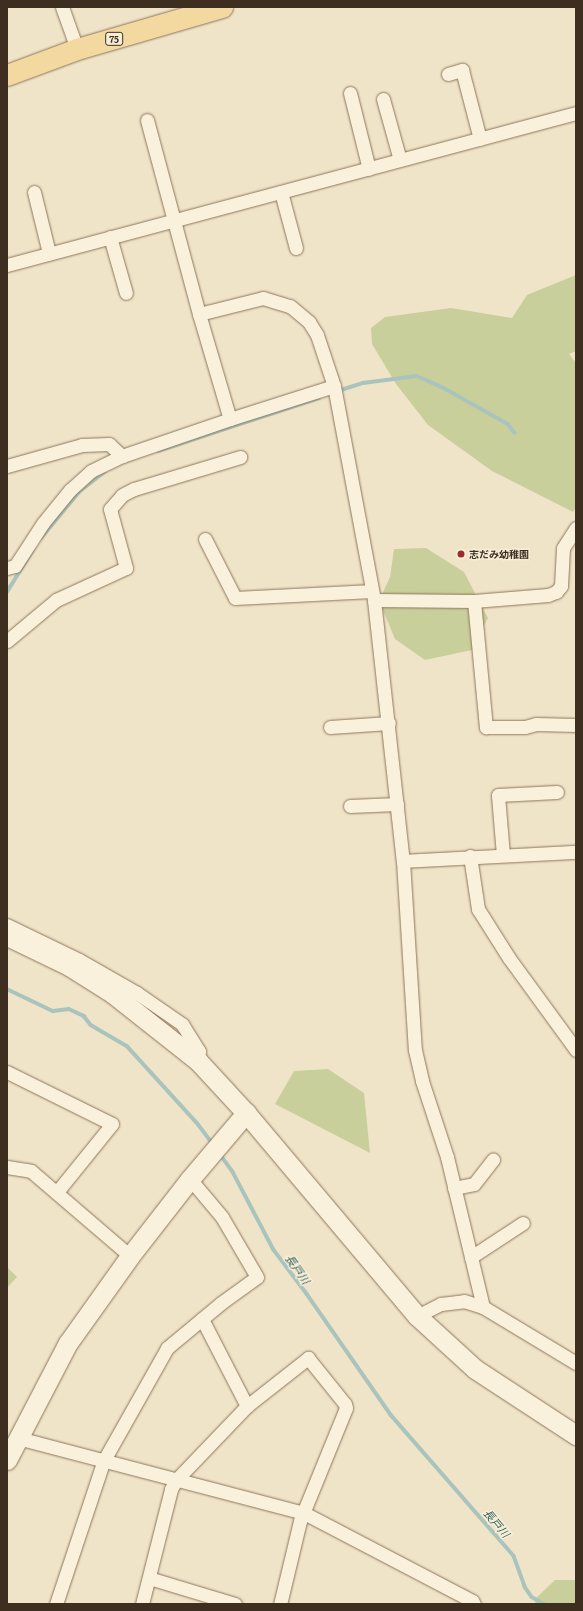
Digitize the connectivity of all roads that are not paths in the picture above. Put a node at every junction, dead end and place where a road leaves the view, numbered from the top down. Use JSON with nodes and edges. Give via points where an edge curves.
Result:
{"nodes":[{"id":1,"x":62,"y":7,"type":"edge"},
{"id":2,"x":222,"y":7,"type":"edge"},
{"id":3,"x":77,"y":49,"type":"junction"},
{"id":4,"x":7,"y":74,"type":"edge"},
{"id":5,"x":448,"y":74,"type":"dead end"},
{"id":6,"x":350,"y":93,"type":"dead end"},
{"id":7,"x":383,"y":99,"type":"dead end"},
{"id":8,"x":576,"y":113,"type":"edge"},
{"id":9,"x":147,"y":120,"type":"dead end"},
{"id":10,"x":480,"y":139,"type":"junction"},
{"id":11,"x":400,"y":160,"type":"junction"},
{"id":12,"x":369,"y":168,"type":"junction"},
{"id":13,"x":34,"y":192,"type":"dead end"},
{"id":14,"x":281,"y":192,"type":"junction"},
{"id":15,"x":174,"y":220,"type":"junction"},
{"id":16,"x":110,"y":237,"type":"junction"},
{"id":17,"x":296,"y":248,"type":"dead end"},
{"id":18,"x":49,"y":253,"type":"junction"},
{"id":19,"x":7,"y":264,"type":"edge"},
{"id":20,"x":126,"y":293,"type":"dead end"},
{"id":21,"x":199,"y":314,"type":"junction"},
{"id":22,"x":335,"y":392,"type":"junction"},
{"id":23,"x":230,"y":419,"type":"junction"},
{"id":24,"x":122,"y":456,"type":"junction"},
{"id":25,"x":240,"y":457,"type":"dead end"},
{"id":26,"x":7,"y":466,"type":"edge"},
{"id":27,"x":576,"y":528,"type":"edge"},
{"id":28,"x":205,"y":539,"type":"dead end"},
{"id":29,"x":7,"y":568,"type":"edge"},
{"id":30,"x":373,"y":595,"type":"junction"},
{"id":31,"x":474,"y":600,"type":"junction"},
{"id":32,"x":7,"y":641,"type":"edge"},
{"id":33,"x":389,"y":723,"type":"junction"},
{"id":34,"x":576,"y":725,"type":"edge"},
{"id":35,"x":330,"y":727,"type":"dead end"},
{"id":36,"x":557,"y":792,"type":"dead end"},
{"id":37,"x":397,"y":804,"type":"junction"},
{"id":38,"x":350,"y":806,"type":"dead end"},
{"id":39,"x":576,"y":852,"type":"edge"},
{"id":40,"x":503,"y":855,"type":"junction"},
{"id":41,"x":470,"y":856,"type":"junction"},
{"id":42,"x":403,"y":861,"type":"junction"},
{"id":43,"x":7,"y":925,"type":"edge"},
{"id":44,"x":7,"y":936,"type":"edge"},
{"id":45,"x":576,"y":1050,"type":"edge"},
{"id":46,"x":198,"y":1061,"type":"junction"},
{"id":47,"x":7,"y":1072,"type":"edge"},
{"id":48,"x":246,"y":1113,"type":"junction"},
{"id":49,"x":493,"y":1160,"type":"dead end"},
{"id":50,"x":7,"y":1167,"type":"edge"},
{"id":51,"x":190,"y":1179,"type":"junction"},
{"id":52,"x":454,"y":1188,"type":"junction"},
{"id":53,"x":57,"y":1192,"type":"junction"},
{"id":54,"x":523,"y":1223,"type":"dead end"},
{"id":55,"x":130,"y":1256,"type":"junction"},
{"id":56,"x":471,"y":1257,"type":"junction"},
{"id":57,"x":484,"y":1307,"type":"junction"},
{"id":58,"x":417,"y":1316,"type":"junction"},
{"id":59,"x":202,"y":1319,"type":"junction"},
{"id":60,"x":576,"y":1363,"type":"edge"},
{"id":61,"x":247,"y":1406,"type":"junction"},
{"id":62,"x":576,"y":1435,"type":"edge"},
{"id":63,"x":18,"y":1438,"type":"junction"},
{"id":64,"x":7,"y":1460,"type":"edge"},
{"id":65,"x":104,"y":1460,"type":"junction"},
{"id":66,"x":177,"y":1478,"type":"junction"},
{"id":67,"x":304,"y":1513,"type":"junction"},
{"id":68,"x":149,"y":1578,"type":"junction"},
{"id":69,"x":56,"y":1604,"type":"edge"},
{"id":70,"x":142,"y":1604,"type":"edge"},
{"id":71,"x":235,"y":1604,"type":"edge"},
{"id":72,"x":280,"y":1604,"type":"edge"},
{"id":73,"x":474,"y":1604,"type":"edge"}],
"edges":[{"from":1,"to":3,"type":"street"},
{"from":2,"to":3,"type":"main road","number":"75"},
{"from":3,"to":4,"type":"main road","number":"75"},
{"from":5,"to":10,"type":"street","via":[[462,70]]},
{"from":6,"to":12,"type":"street"},
{"from":7,"to":11,"type":"street"},
{"from":8,"to":10,"type":"street"},
{"from":9,"to":15,"type":"street"},
{"from":10,"to":11,"type":"street"},
{"from":11,"to":12,"type":"street"},
{"from":12,"to":14,"type":"street"},
{"from":13,"to":18,"type":"street"},
{"from":14,"to":15,"type":"street"},
{"from":14,"to":17,"type":"street"},
{"from":15,"to":16,"type":"street"},
{"from":15,"to":21,"type":"street"},
{"from":16,"to":18,"type":"street"},
{"from":16,"to":20,"type":"street"},
{"from":18,"to":19,"type":"street"},
{"from":21,"to":22,"type":"street","via":[[263,298],[290,306],[309,322],[316,335]]},
{"from":21,"to":23,"type":"street"},
{"from":22,"to":23,"type":"street"},
{"from":22,"to":30,"type":"street"},
{"from":23,"to":24,"type":"street"},
{"from":24,"to":26,"type":"street","via":[[109,444],[82,445]]},
{"from":24,"to":29,"type":"street","via":[[91,471],[70,490],[43,523],[15,566]]},
{"from":25,"to":32,"type":"street","via":[[134,489],[122,495],[110,509],[126,568],[56,600]]},
{"from":27,"to":31,"type":"street","via":[[563,548],[561,586],[556,592],[548,595]]},
{"from":28,"to":30,"type":"street","via":[[235,598]]},
{"from":30,"to":31,"type":"street"},
{"from":30,"to":33,"type":"street"},
{"from":31,"to":34,"type":"street","via":[[486,727]]},
{"from":33,"to":35,"type":"street"},
{"from":33,"to":37,"type":"street"},
{"from":36,"to":40,"type":"street","via":[[498,795]]},
{"from":37,"to":38,"type":"street"},
{"from":37,"to":42,"type":"street"},
{"from":39,"to":40,"type":"street"},
{"from":40,"to":41,"type":"street"},
{"from":41,"to":42,"type":"street"},
{"from":41,"to":45,"type":"street","via":[[478,909],[509,958]]},
{"from":42,"to":52,"type":"street","via":[[415,1050]]},
{"from":43,"to":46,"type":"street","via":[[79,960],[137,993],[182,1024],[199,1051]]},
{"from":44,"to":46,"type":"street","via":[[69,966],[112,993]]},
{"from":46,"to":48,"type":"street"},
{"from":47,"to":53,"type":"street","via":[[112,1124]]},
{"from":48,"to":51,"type":"street"},
{"from":48,"to":58,"type":"street"},
{"from":49,"to":52,"type":"street","via":[[474,1184]]},
{"from":50,"to":53,"type":"street","via":[[30,1171]]},
{"from":51,"to":55,"type":"street"},
{"from":51,"to":59,"type":"street","via":[[222,1217],[257,1277]]},
{"from":52,"to":56,"type":"street"},
{"from":53,"to":55,"type":"street"},
{"from":54,"to":56,"type":"street"},
{"from":55,"to":63,"type":"street","via":[[68,1343]]},
{"from":56,"to":57,"type":"street"},
{"from":57,"to":58,"type":"street","via":[[464,1301],[441,1304]]},
{"from":57,"to":60,"type":"street"},
{"from":58,"to":62,"type":"street","via":[[475,1369]]},
{"from":59,"to":61,"type":"street"},
{"from":59,"to":65,"type":"street","via":[[167,1348]]},
{"from":61,"to":66,"type":"street"},
{"from":61,"to":67,"type":"street","via":[[308,1358],[345,1404],[346,1408]]},
{"from":63,"to":64,"type":"street"},
{"from":63,"to":65,"type":"street"},
{"from":65,"to":66,"type":"street"},
{"from":65,"to":69,"type":"street"},
{"from":66,"to":67,"type":"street"},
{"from":66,"to":68,"type":"street","via":[[171,1489]]},
{"from":67,"to":72,"type":"street"},
{"from":67,"to":73,"type":"street"},
{"from":68,"to":70,"type":"street"},
{"from":68,"to":71,"type":"street"}]}
